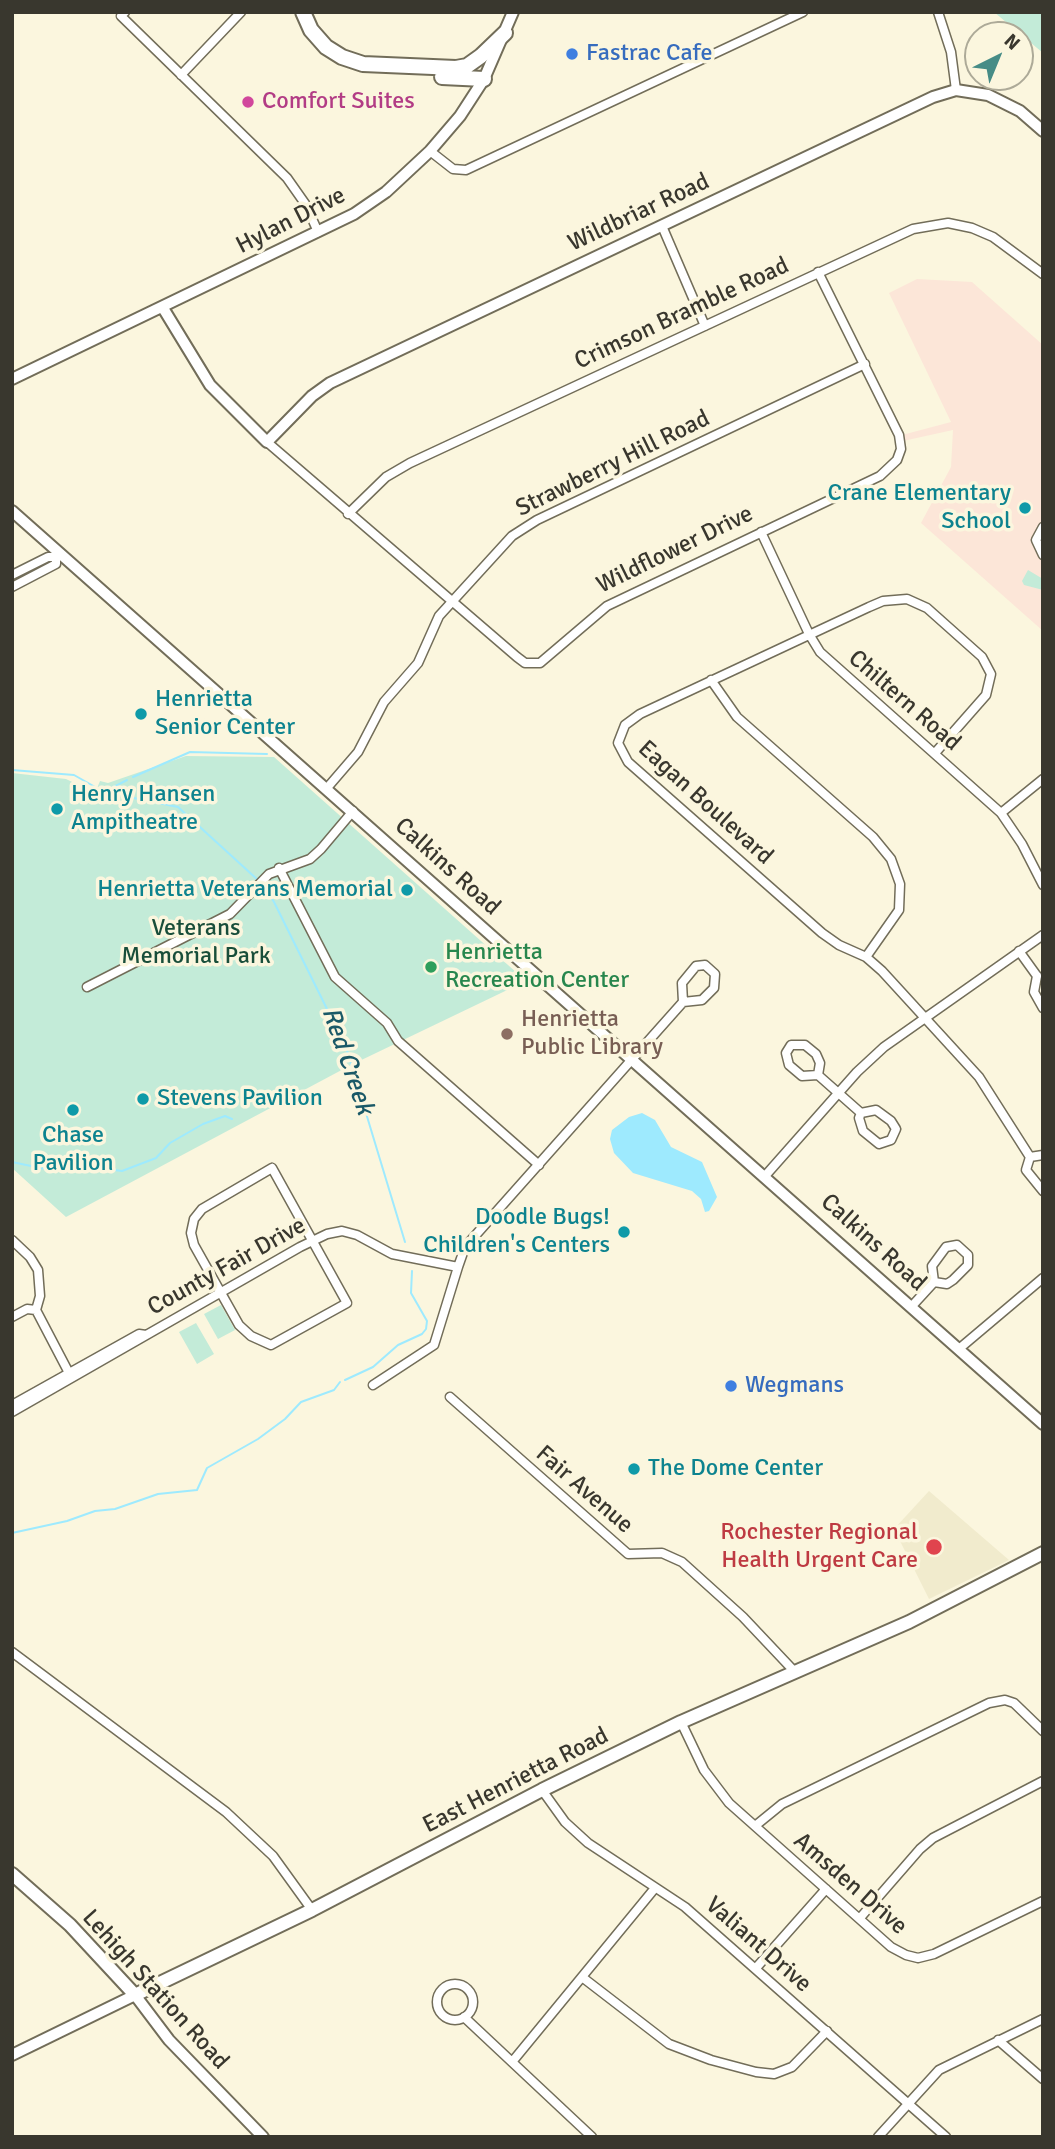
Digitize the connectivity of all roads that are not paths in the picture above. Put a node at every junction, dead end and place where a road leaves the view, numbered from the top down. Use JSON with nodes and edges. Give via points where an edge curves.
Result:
{"nodes":[{"id":1,"x":125,"y":12,"type":"edge"},
{"id":2,"x":241,"y":12,"type":"edge"},
{"id":3,"x":292,"y":12,"type":"edge"},
{"id":4,"x":303,"y":12,"type":"edge"},
{"id":5,"x":513,"y":12,"type":"edge"},
{"id":6,"x":803,"y":12,"type":"edge"},
{"id":7,"x":938,"y":12,"type":"edge"},
{"id":8,"x":505,"y":33,"type":"junction"},
{"id":9,"x":181,"y":75,"type":"junction"},
{"id":10,"x":484,"y":79,"type":"junction"},
{"id":11,"x":957,"y":90,"type":"junction"},
{"id":12,"x":1043,"y":131,"type":"edge"},
{"id":13,"x":430,"y":151,"type":"junction"},
{"id":14,"x":662,"y":226,"type":"junction"},
{"id":15,"x":318,"y":232,"type":"junction"},
{"id":16,"x":818,"y":272,"type":"junction"},
{"id":17,"x":1043,"y":274,"type":"edge"},
{"id":18,"x":163,"y":308,"type":"junction"},
{"id":19,"x":705,"y":326,"type":"junction"},
{"id":20,"x":864,"y":364,"type":"junction"},
{"id":21,"x":12,"y":379,"type":"edge"},
{"id":22,"x":267,"y":442,"type":"junction"},
{"id":23,"x":12,"y":511,"type":"edge"},
{"id":24,"x":348,"y":514,"type":"junction"},
{"id":25,"x":1043,"y":527,"type":"edge"},
{"id":26,"x":761,"y":532,"type":"junction"},
{"id":27,"x":1043,"y":555,"type":"edge"},
{"id":28,"x":58,"y":556,"type":"junction"},
{"id":29,"x":12,"y":575,"type":"edge"},
{"id":30,"x":12,"y":587,"type":"edge"},
{"id":31,"x":453,"y":599,"type":"junction"},
{"id":32,"x":809,"y":634,"type":"junction"},
{"id":33,"x":711,"y":680,"type":"junction"},
{"id":34,"x":935,"y":753,"type":"junction"},
{"id":35,"x":1043,"y":779,"type":"edge"},
{"id":36,"x":327,"y":788,"type":"junction"},
{"id":37,"x":353,"y":811,"type":"junction"},
{"id":38,"x":1001,"y":813,"type":"junction"},
{"id":39,"x":279,"y":868,"type":"junction"},
{"id":40,"x":1043,"y":885,"type":"edge"},
{"id":41,"x":1043,"y":935,"type":"edge"},
{"id":42,"x":1019,"y":951,"type":"junction"},
{"id":43,"x":866,"y":957,"type":"junction"},
{"id":44,"x":1040,"y":976,"type":"edge"},
{"id":45,"x":88,"y":987,"type":"dead end"},
{"id":46,"x":683,"y":1002,"type":"junction"},
{"id":47,"x":1043,"y":1008,"type":"edge"},
{"id":48,"x":924,"y":1018,"type":"junction"},
{"id":49,"x":631,"y":1059,"type":"junction"},
{"id":50,"x":818,"y":1075,"type":"junction"},
{"id":51,"x":839,"y":1093,"type":"junction"},
{"id":52,"x":861,"y":1112,"type":"junction"},
{"id":53,"x":1043,"y":1155,"type":"edge"},
{"id":54,"x":1030,"y":1157,"type":"junction"},
{"id":55,"x":538,"y":1165,"type":"junction"},
{"id":56,"x":765,"y":1176,"type":"junction"},
{"id":57,"x":1043,"y":1191,"type":"edge"},
{"id":58,"x":12,"y":1240,"type":"edge"},
{"id":59,"x":313,"y":1241,"type":"junction"},
{"id":60,"x":458,"y":1267,"type":"junction"},
{"id":61,"x":1043,"y":1278,"type":"edge"},
{"id":62,"x":934,"y":1282,"type":"junction"},
{"id":63,"x":220,"y":1292,"type":"junction"},
{"id":64,"x":912,"y":1306,"type":"junction"},
{"id":65,"x":36,"y":1310,"type":"junction"},
{"id":66,"x":12,"y":1317,"type":"edge"},
{"id":67,"x":146,"y":1335,"type":"junction"},
{"id":68,"x":960,"y":1348,"type":"junction"},
{"id":69,"x":69,"y":1373,"type":"junction"},
{"id":70,"x":373,"y":1385,"type":"dead end"},
{"id":71,"x":450,"y":1397,"type":"dead end"},
{"id":72,"x":12,"y":1405,"type":"edge"},
{"id":73,"x":12,"y":1412,"type":"edge"},
{"id":74,"x":1043,"y":1423,"type":"edge"},
{"id":75,"x":1043,"y":1553,"type":"edge"},
{"id":76,"x":12,"y":1652,"type":"edge"},
{"id":77,"x":794,"y":1671,"type":"junction"},
{"id":78,"x":681,"y":1722,"type":"junction"},
{"id":79,"x":1043,"y":1731,"type":"edge"},
{"id":80,"x":1043,"y":1781,"type":"edge"},
{"id":81,"x":542,"y":1790,"type":"junction"},
{"id":82,"x":755,"y":1826,"type":"junction"},
{"id":83,"x":12,"y":1874,"type":"edge"},
{"id":84,"x":655,"y":1888,"type":"junction"},
{"id":85,"x":826,"y":1889,"type":"junction"},
{"id":86,"x":1043,"y":1901,"type":"edge"},
{"id":87,"x":312,"y":1910,"type":"junction"},
{"id":88,"x":860,"y":1918,"type":"junction"},
{"id":89,"x":756,"y":1968,"type":"junction"},
{"id":90,"x":582,"y":1977,"type":"junction"},
{"id":91,"x":135,"y":1995,"type":"junction"},
{"id":92,"x":464,"y":2017,"type":"junction"},
{"id":93,"x":1043,"y":2019,"type":"edge"},
{"id":94,"x":827,"y":2031,"type":"junction"},
{"id":95,"x":998,"y":2040,"type":"junction"},
{"id":96,"x":12,"y":2054,"type":"edge"},
{"id":97,"x":512,"y":2062,"type":"junction"},
{"id":98,"x":1043,"y":2079,"type":"edge"},
{"id":99,"x":908,"y":2102,"type":"junction"},
{"id":100,"x":263,"y":2137,"type":"edge"},
{"id":101,"x":592,"y":2137,"type":"edge"},
{"id":102,"x":878,"y":2137,"type":"edge"},
{"id":103,"x":946,"y":2137,"type":"edge"}],
"edges":[{"from":1,"to":9,"type":"street","via":[[121,16]]},
{"from":2,"to":9,"type":"street"},
{"from":3,"to":10,"type":"highway","via":[[307,40],[336,65],[359,71]]},
{"from":4,"to":8,"type":"highway","via":[[326,47],[363,64],[467,66]]},
{"from":5,"to":8,"type":"main road","name":"Hylan Drive"},
{"from":6,"to":13,"type":"street","via":[[466,170],[453,169]]},
{"from":7,"to":11,"type":"street"},
{"from":8,"to":10,"type":"main road","name":"Hylan Drive"},
{"from":9,"to":15,"type":"street","via":[[287,178]]},
{"from":10,"to":13,"type":"main road","name":"Hylan Drive"},
{"from":11,"to":12,"type":"main road","via":[[999,99]]},
{"from":11,"to":14,"type":"main road","name":"Wildbriar Road"},
{"from":13,"to":15,"type":"main road","name":"Hylan Drive","via":[[386,192],[354,215]]},
{"from":14,"to":19,"type":"street"},
{"from":14,"to":22,"type":"main road","name":"Wildbriar Road","via":[[330,383]]},
{"from":15,"to":18,"type":"main road","name":"Hylan Drive"},
{"from":16,"to":17,"type":"street","name":"Crimson Bramble Road","via":[[913,229],[948,223],[993,237]]},
{"from":16,"to":19,"type":"street","name":"Crimson Bramble Road"},
{"from":16,"to":20,"type":"street","name":"Wildflower Drive"},
{"from":18,"to":21,"type":"main road","name":"Hylan Drive"},
{"from":18,"to":22,"type":"main road","name":"Wildflower Drive","via":[[210,385]]},
{"from":19,"to":24,"type":"street","name":"Crimson Bramble Road","via":[[410,463],[374,486]]},
{"from":20,"to":26,"type":"street","name":"Wildflower Drive","via":[[899,435],[897,460],[880,476]]},
{"from":20,"to":31,"type":"street","name":"Strawberry Hill Road","via":[[530,523],[501,546]]},
{"from":22,"to":24,"type":"street","name":"Wildflower Drive"},
{"from":23,"to":28,"type":"main road","name":"Calkins Road"},
{"from":24,"to":31,"type":"street","name":"Wildflower Drive"},
{"from":25,"to":27,"type":"street","via":[[1036,540]]},
{"from":26,"to":31,"type":"street","name":"Wildflower Drive","via":[[607,606],[536,664],[522,661]]},
{"from":26,"to":32,"type":"street","name":"Chiltern Road"},
{"from":28,"to":29,"type":"street"},
{"from":28,"to":30,"type":"street","via":[[56,564]]},
{"from":28,"to":36,"type":"main road","name":"Calkins Road"},
{"from":31,"to":36,"type":"street","name":"Strawberry Hill Road","via":[[429,634],[418,663],[384,702],[358,752]]},
{"from":32,"to":33,"type":"street","name":"Eagan Boulevard"},
{"from":32,"to":34,"type":"street","name":"Chiltern Road","via":[[828,660]]},
{"from":32,"to":34,"type":"street","name":"Eagan Boulevard","via":[[883,601],[906,599],[927,608],[982,657],[990,674],[989,690]]},
{"from":33,"to":43,"type":"street","via":[[737,717],[873,837],[891,859],[900,884],[899,910]]},
{"from":33,"to":43,"type":"street","name":"Eagan Boulevard","via":[[631,720],[618,737],[619,750],[822,933]]},
{"from":34,"to":38,"type":"street","name":"Chiltern Road"},
{"from":35,"to":38,"type":"street"},
{"from":36,"to":37,"type":"main road","name":"Calkins Road"},
{"from":37,"to":39,"type":"street","via":[[310,859]]},
{"from":37,"to":49,"type":"main road","name":"Calkins Road"},
{"from":38,"to":40,"type":"street","name":"Chiltern Road"},
{"from":39,"to":45,"type":"street","via":[[224,918]]},
{"from":39,"to":55,"type":"street","via":[[335,977],[387,1024],[398,1041]]},
{"from":41,"to":42,"type":"street"},
{"from":42,"to":44,"type":"street"},
{"from":42,"to":48,"type":"street"},
{"from":43,"to":48,"type":"street","name":"Eagan Boulevard"},
{"from":44,"to":47,"type":"street","via":[[1034,992]]},
{"from":46,"to":46,"type":"street","via":[[702,1000],[714,988],[715,974],[705,965],[696,967],[682,983]]},
{"from":46,"to":49,"type":"street"},
{"from":48,"to":51,"type":"street","via":[[884,1047]]},
{"from":48,"to":54,"type":"street","name":"Eagan Boulevard","via":[[979,1077]]},
{"from":49,"to":55,"type":"street"},
{"from":49,"to":56,"type":"main road","name":"Calkins Road"},
{"from":50,"to":50,"type":"street","via":[[816,1054],[805,1045],[791,1045],[786,1053],[789,1065],[802,1076]]},
{"from":50,"to":51,"type":"street"},
{"from":51,"to":52,"type":"street"},
{"from":51,"to":56,"type":"street"},
{"from":52,"to":52,"type":"street","via":[[863,1131],[879,1144],[891,1140],[895,1129],[891,1121],[876,1110]]},
{"from":53,"to":54,"type":"street"},
{"from":54,"to":57,"type":"street","name":"Eagan Boulevard","via":[[1026,1170]]},
{"from":55,"to":60,"type":"street","via":[[465,1247]]},
{"from":56,"to":64,"type":"main road","name":"Calkins Road"},
{"from":58,"to":65,"type":"street","via":[[38,1270]]},
{"from":59,"to":60,"type":"street","name":"County Fair Drive","via":[[342,1231],[392,1254]]},
{"from":59,"to":63,"type":"street","name":"County Fair Drive"},
{"from":59,"to":63,"type":"street","via":[[347,1303],[276,1344],[246,1333]]},
{"from":59,"to":63,"type":"street","via":[[272,1168],[211,1203],[194,1219],[192,1241]]},
{"from":60,"to":70,"type":"street","via":[[434,1345]]},
{"from":61,"to":68,"type":"street"},
{"from":62,"to":62,"type":"street","via":[[947,1284],[968,1265],[968,1255],[957,1245],[946,1247],[932,1266]]},
{"from":62,"to":64,"type":"street"},
{"from":63,"to":67,"type":"street","name":"County Fair Drive"},
{"from":64,"to":68,"type":"main road","name":"Calkins Road"},
{"from":65,"to":66,"type":"street"},
{"from":65,"to":69,"type":"street"},
{"from":67,"to":69,"type":"street","name":"County Fair Drive","via":[[139,1334]]},
{"from":67,"to":73,"type":"street","name":"County Fair Drive"},
{"from":68,"to":74,"type":"main road","name":"Calkins Road"},
{"from":69,"to":72,"type":"street","name":"County Fair Drive"},
{"from":71,"to":77,"type":"street","name":"Fair Avenue","via":[[628,1554],[662,1553],[682,1562],[743,1616]]},
{"from":75,"to":77,"type":"main road","name":"East Henrietta Road","via":[[915,1619]]},
{"from":76,"to":87,"type":"street","via":[[239,1823],[273,1856]]},
{"from":77,"to":78,"type":"main road","name":"East Henrietta Road"},
{"from":78,"to":81,"type":"main road","name":"East Henrietta Road"},
{"from":78,"to":82,"type":"street","name":"Amsden Drive","via":[[711,1781]]},
{"from":79,"to":82,"type":"street","via":[[1014,1703],[997,1701],[782,1804]]},
{"from":80,"to":88,"type":"street","via":[[933,1838]]},
{"from":81,"to":84,"type":"street","name":"Valiant Drive","via":[[565,1822],[588,1843]]},
{"from":81,"to":87,"type":"main road","name":"East Henrietta Road"},
{"from":82,"to":85,"type":"street","name":"Amsden Drive"},
{"from":83,"to":91,"type":"main road","name":"Lehigh Station Road","via":[[70,1925]]},
{"from":84,"to":89,"type":"street","name":"Valiant Drive","via":[[685,1907]]},
{"from":84,"to":90,"type":"street"},
{"from":85,"to":88,"type":"street","name":"Amsden Drive"},
{"from":85,"to":89,"type":"street"},
{"from":86,"to":88,"type":"street","name":"Amsden Drive","via":[[924,1957],[896,1950]]},
{"from":87,"to":91,"type":"main road","name":"East Henrietta Road"},
{"from":89,"to":94,"type":"street","name":"Valiant Drive"},
{"from":90,"to":94,"type":"street","via":[[669,2044],[756,2072],[774,2074],[792,2067]]},
{"from":90,"to":97,"type":"street"},
{"from":91,"to":96,"type":"main road","name":"East Henrietta Road"},
{"from":91,"to":100,"type":"main road","name":"Lehigh Station Road","via":[[169,2040]]},
{"from":92,"to":92,"type":"street","via":[[473,2002],[470,1991],[459,1984],[447,1986],[439,1993],[439,2010],[447,2018]]},
{"from":92,"to":97,"type":"street"},
{"from":93,"to":95,"type":"street"},
{"from":94,"to":99,"type":"street","name":"Valiant Drive"},
{"from":95,"to":98,"type":"street"},
{"from":95,"to":99,"type":"street","via":[[939,2070]]},
{"from":97,"to":101,"type":"street"},
{"from":99,"to":102,"type":"street"},
{"from":99,"to":103,"type":"street","name":"Valiant Drive"}]}
